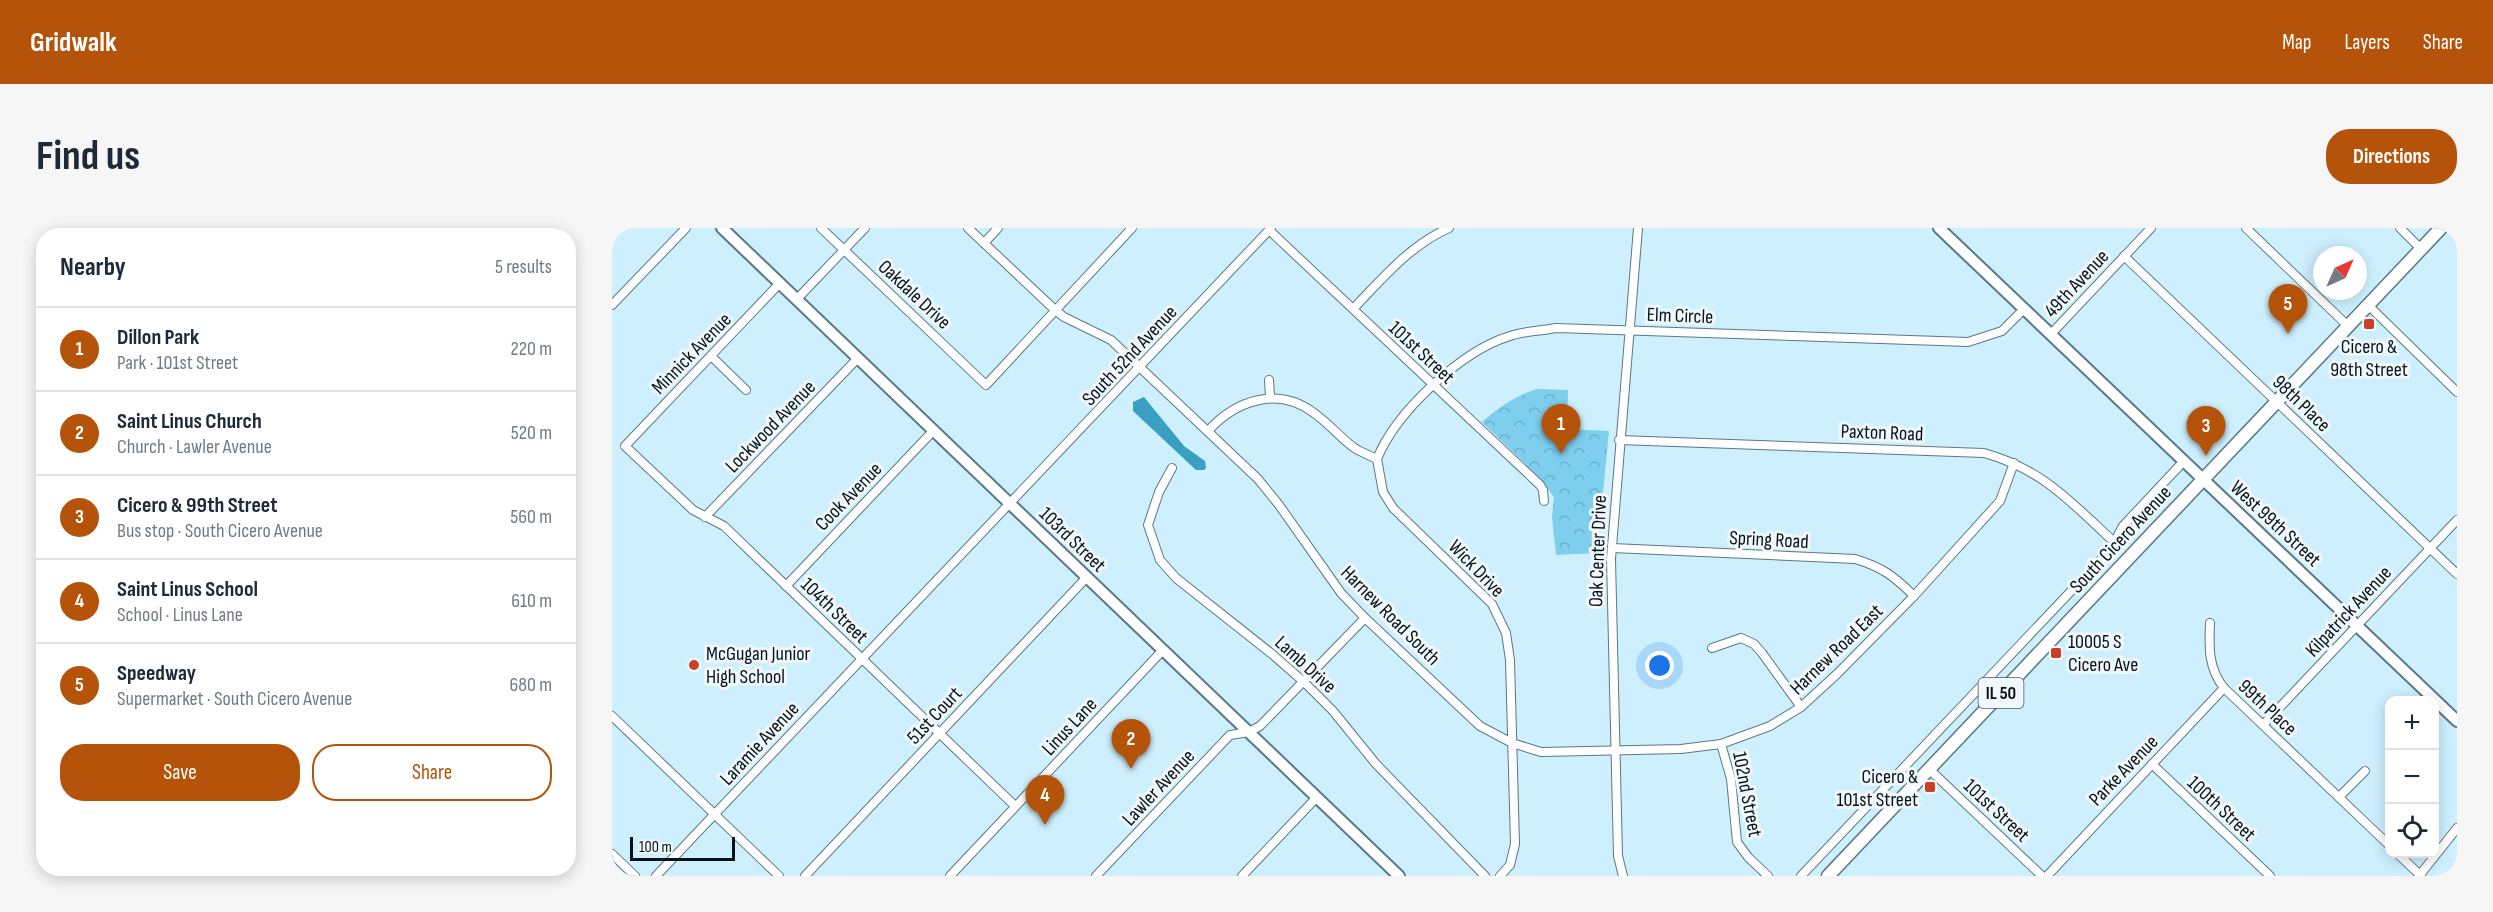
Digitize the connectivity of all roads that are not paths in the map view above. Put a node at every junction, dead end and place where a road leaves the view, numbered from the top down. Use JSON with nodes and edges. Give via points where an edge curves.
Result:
{"nodes":[{"id":1,"x":686,"y":228,"type":"edge"},
{"id":2,"x":722,"y":228,"type":"edge"},
{"id":3,"x":821,"y":228,"type":"edge"},
{"id":4,"x":864,"y":228,"type":"edge"},
{"id":5,"x":968,"y":228,"type":"edge"},
{"id":6,"x":998,"y":228,"type":"edge"},
{"id":7,"x":1132,"y":228,"type":"edge"},
{"id":8,"x":1449,"y":228,"type":"edge"},
{"id":9,"x":1638,"y":228,"type":"edge"},
{"id":10,"x":2151,"y":228,"type":"edge"},
{"id":11,"x":2246,"y":228,"type":"edge"},
{"id":12,"x":2400,"y":228,"type":"edge"},
{"id":13,"x":2441,"y":228,"type":"edge"},
{"id":14,"x":1270,"y":229,"type":"edge"},
{"id":15,"x":1945,"y":230,"type":"edge"},
{"id":16,"x":984,"y":243,"type":"junction"},
{"id":17,"x":2421,"y":249,"type":"junction"},
{"id":18,"x":844,"y":250,"type":"junction"},
{"id":19,"x":2124,"y":256,"type":"junction"},
{"id":20,"x":780,"y":284,"type":"junction"},
{"id":21,"x":797,"y":299,"type":"junction"},
{"id":22,"x":612,"y":305,"type":"edge"},
{"id":23,"x":2368,"y":305,"type":"junction"},
{"id":24,"x":1353,"y":309,"type":"junction"},
{"id":25,"x":2024,"y":309,"type":"junction"},
{"id":26,"x":1055,"y":310,"type":"junction"},
{"id":27,"x":2348,"y":326,"type":"junction"},
{"id":28,"x":1629,"y":330,"type":"junction"},
{"id":29,"x":2051,"y":334,"type":"junction"},
{"id":30,"x":711,"y":356,"type":"junction"},
{"id":31,"x":858,"y":357,"type":"junction"},
{"id":32,"x":1141,"y":368,"type":"junction"},
{"id":33,"x":1269,"y":381,"type":"dead end"},
{"id":34,"x":1433,"y":385,"type":"junction"},
{"id":35,"x":746,"y":390,"type":"dead end"},
{"id":36,"x":2457,"y":392,"type":"edge"},
{"id":37,"x":1270,"y":397,"type":"junction"},
{"id":38,"x":2277,"y":402,"type":"junction"},
{"id":39,"x":934,"y":430,"type":"junction"},
{"id":40,"x":1208,"y":431,"type":"junction"},
{"id":41,"x":1619,"y":440,"type":"junction"},
{"id":42,"x":625,"y":446,"type":"joint"},
{"id":43,"x":1377,"y":459,"type":"junction"},
{"id":44,"x":2184,"y":461,"type":"junction"},
{"id":45,"x":2014,"y":463,"type":"junction"},
{"id":46,"x":1172,"y":468,"type":"dead end"},
{"id":47,"x":2204,"y":479,"type":"junction"},
{"id":48,"x":1544,"y":501,"type":"dead end"},
{"id":49,"x":1010,"y":502,"type":"junction"},
{"id":50,"x":705,"y":517,"type":"junction"},
{"id":51,"x":2457,"y":520,"type":"edge"},
{"id":52,"x":2114,"y":542,"type":"junction"},
{"id":53,"x":1612,"y":548,"type":"junction"},
{"id":54,"x":2430,"y":549,"type":"junction"},
{"id":55,"x":2457,"y":574,"type":"edge"},
{"id":56,"x":1087,"y":577,"type":"junction"},
{"id":57,"x":786,"y":586,"type":"junction"},
{"id":58,"x":1914,"y":596,"type":"junction"},
{"id":59,"x":1365,"y":618,"type":"junction"},
{"id":60,"x":2210,"y":623,"type":"dead end"},
{"id":61,"x":2358,"y":625,"type":"junction"},
{"id":62,"x":1712,"y":648,"type":"dead end"},
{"id":63,"x":1163,"y":650,"type":"junction"},
{"id":64,"x":862,"y":659,"type":"junction"},
{"id":65,"x":1304,"y":682,"type":"junction"},
{"id":66,"x":2224,"y":688,"type":"junction"},
{"id":67,"x":1801,"y":707,"type":"junction"},
{"id":68,"x":612,"y":716,"type":"edge"},
{"id":69,"x":2457,"y":721,"type":"edge"},
{"id":70,"x":2263,"y":725,"type":"junction"},
{"id":71,"x":1249,"y":732,"type":"junction"},
{"id":72,"x":939,"y":733,"type":"junction"},
{"id":73,"x":1512,"y":743,"type":"junction"},
{"id":74,"x":1721,"y":744,"type":"junction"},
{"id":75,"x":1614,"y":751,"type":"junction"},
{"id":76,"x":2152,"y":764,"type":"junction"},
{"id":77,"x":1929,"y":769,"type":"junction"},
{"id":78,"x":2365,"y":771,"type":"dead end"},
{"id":79,"x":1317,"y":797,"type":"junction"},
{"id":80,"x":2339,"y":798,"type":"junction"},
{"id":81,"x":1016,"y":806,"type":"junction"},
{"id":82,"x":715,"y":814,"type":"junction"},
{"id":83,"x":2457,"y":828,"type":"edge"},
{"id":84,"x":2385,"y":841,"type":"edge"},
{"id":85,"x":612,"y":854,"type":"edge"},
{"id":86,"x":2402,"y":858,"type":"edge"},
{"id":87,"x":1393,"y":874,"type":"edge"},
{"id":88,"x":635,"y":876,"type":"edge"},
{"id":89,"x":656,"y":876,"type":"edge"},
{"id":90,"x":780,"y":876,"type":"edge"},
{"id":91,"x":805,"y":876,"type":"edge"},
{"id":92,"x":950,"y":876,"type":"edge"},
{"id":93,"x":1096,"y":876,"type":"edge"},
{"id":94,"x":1242,"y":876,"type":"edge"},
{"id":95,"x":1485,"y":876,"type":"edge"},
{"id":96,"x":1500,"y":876,"type":"edge"},
{"id":97,"x":1623,"y":876,"type":"edge"},
{"id":98,"x":1768,"y":876,"type":"edge"},
{"id":99,"x":1801,"y":876,"type":"edge"},
{"id":100,"x":1828,"y":876,"type":"edge"},
{"id":101,"x":2042,"y":876,"type":"edge"},
{"id":102,"x":2047,"y":876,"type":"edge"},
{"id":103,"x":2270,"y":876,"type":"edge"},
{"id":104,"x":2420,"y":876,"type":"edge"}],
"edges":[{"from":1,"to":22,"type":"street"},
{"from":2,"to":20,"type":"main road","name":"103rd Street"},
{"from":3,"to":18,"type":"street","name":"Oakdale Drive"},
{"from":4,"to":18,"type":"street"},
{"from":5,"to":16,"type":"street"},
{"from":6,"to":16,"type":"street"},
{"from":7,"to":26,"type":"street"},
{"from":8,"to":24,"type":"street","via":[[1408,253]]},
{"from":9,"to":28,"type":"street","name":"Oak Center Drive"},
{"from":10,"to":19,"type":"street","name":"49th Avenue"},
{"from":11,"to":27,"type":"street"},
{"from":12,"to":17,"type":"street"},
{"from":13,"to":17,"type":"main road","name":"South Cicero Avenue","number":"IL 50"},
{"from":14,"to":24,"type":"street","name":"101st Street"},
{"from":14,"to":32,"type":"street","name":"South 52nd Avenue"},
{"from":15,"to":25,"type":"main road","name":"West 99th Street"},
{"from":16,"to":26,"type":"street"},
{"from":17,"to":23,"type":"main road","name":"South Cicero Avenue","number":"IL 50"},
{"from":18,"to":21,"type":"street"},
{"from":18,"to":26,"type":"street","name":"Oakdale Drive","via":[[986,385]]},
{"from":19,"to":29,"type":"street","name":"49th Avenue"},
{"from":19,"to":38,"type":"street","name":"98th Place"},
{"from":20,"to":21,"type":"main road","name":"103rd Street"},
{"from":20,"to":30,"type":"street","name":"Minnick Avenue"},
{"from":21,"to":31,"type":"main road","name":"103rd Street"},
{"from":23,"to":27,"type":"main road","name":"South Cicero Avenue","number":"IL 50"},
{"from":23,"to":36,"type":"street"},
{"from":24,"to":34,"type":"street","name":"101st Street"},
{"from":25,"to":28,"type":"street","name":"Elm Circle","via":[[2002,331],[1968,342]]},
{"from":25,"to":29,"type":"main road","name":"West 99th Street"},
{"from":26,"to":32,"type":"street","via":[[1111,340]]},
{"from":27,"to":38,"type":"main road","name":"South Cicero Avenue","number":"IL 50"},
{"from":28,"to":34,"type":"street","name":"Elm Circle","via":[[1556,328],[1510,336],[1470,355]]},
{"from":28,"to":41,"type":"street","name":"Oak Center Drive"},
{"from":29,"to":44,"type":"main road","name":"West 99th Street"},
{"from":30,"to":35,"type":"street"},
{"from":30,"to":42,"type":"street","name":"Minnick Avenue"},
{"from":31,"to":39,"type":"main road","name":"103rd Street"},
{"from":31,"to":50,"type":"street","name":"Lockwood Avenue"},
{"from":32,"to":40,"type":"street","name":"Harnew Road South"},
{"from":32,"to":49,"type":"street","name":"South 52nd Avenue"},
{"from":33,"to":37,"type":"street"},
{"from":34,"to":43,"type":"street","name":"Elm Circle","via":[[1392,429]]},
{"from":34,"to":48,"type":"street","name":"101st Street","via":[[1539,485]]},
{"from":37,"to":40,"type":"street","via":[[1240,405]]},
{"from":37,"to":43,"type":"street","via":[[1306,407],[1355,449]]},
{"from":38,"to":47,"type":"main road","name":"South Cicero Avenue","number":"IL 50"},
{"from":38,"to":54,"type":"street","name":"98th Place"},
{"from":39,"to":49,"type":"main road","name":"103rd Street"},
{"from":39,"to":57,"type":"street","name":"Cook Avenue"},
{"from":40,"to":59,"type":"street","name":"Harnew Road South","via":[[1265,488],[1341,593]]},
{"from":41,"to":45,"type":"street","name":"Paxton Road","via":[[1950,450],[1984,453]]},
{"from":41,"to":53,"type":"street","name":"Oak Center Drive"},
{"from":42,"to":50,"type":"street","name":"104th Street"},
{"from":43,"to":73,"type":"street","name":"Wick Drive","via":[[1383,492],[1393,508],[1497,613],[1510,654]]},
{"from":44,"to":47,"type":"main road","name":"West 99th Street"},
{"from":44,"to":52,"type":"street","name":"South Cicero Avenue","via":[[2123,526]]},
{"from":45,"to":52,"type":"street","name":"Paxton Road","via":[[2044,479]]},
{"from":45,"to":58,"type":"street","name":"Harnew Road East","via":[[2000,501]]},
{"from":46,"to":65,"type":"street","name":"Lamb Drive","via":[[1148,525],[1160,560],[1176,578]]},
{"from":47,"to":61,"type":"main road","name":"West 99th Street"},
{"from":47,"to":77,"type":"main road","name":"South Cicero Avenue","number":"IL 50"},
{"from":49,"to":56,"type":"main road","name":"103rd Street"},
{"from":49,"to":64,"type":"street","name":"Laramie Avenue"},
{"from":50,"to":57,"type":"street","name":"104th Street","via":[[724,526]]},
{"from":51,"to":54,"type":"street","name":"Kilpatrick Avenue"},
{"from":52,"to":99,"type":"street","name":"South Cicero Avenue"},
{"from":53,"to":58,"type":"street","name":"Spring Road","via":[[1855,560],[1877,566]]},
{"from":53,"to":75,"type":"street","name":"Oak Center Drive"},
{"from":54,"to":55,"type":"street","name":"98th Place"},
{"from":54,"to":61,"type":"street","name":"Kilpatrick Avenue"},
{"from":56,"to":63,"type":"main road","name":"103rd Street"},
{"from":56,"to":72,"type":"street","name":"51st Court"},
{"from":57,"to":64,"type":"street","name":"104th Street"},
{"from":58,"to":67,"type":"street","name":"Harnew Road East"},
{"from":59,"to":65,"type":"street","name":"Lawler Avenue"},
{"from":59,"to":73,"type":"street","name":"Harnew Road South","via":[[1480,726]]},
{"from":60,"to":66,"type":"street","name":"99th Place","via":[[2209,652],[2213,670]]},
{"from":61,"to":69,"type":"main road","name":"West 99th Street"},
{"from":61,"to":70,"type":"street","name":"Kilpatrick Avenue"},
{"from":62,"to":67,"type":"street","via":[[1742,638],[1754,644]]},
{"from":63,"to":71,"type":"main road","name":"103rd Street"},
{"from":63,"to":81,"type":"street","name":"Linus Lane"},
{"from":64,"to":72,"type":"street","name":"104th Street"},
{"from":64,"to":82,"type":"street","name":"Laramie Avenue"},
{"from":65,"to":71,"type":"street","name":"Lawler Avenue"},
{"from":65,"to":95,"type":"street","name":"Lamb Drive","via":[[1376,764]]},
{"from":66,"to":70,"type":"street","name":"99th Place"},
{"from":66,"to":76,"type":"street","name":"Parke Avenue"},
{"from":67,"to":74,"type":"street","name":"Harnew Road East","via":[[1770,726]]},
{"from":68,"to":82,"type":"street"},
{"from":70,"to":80,"type":"street","name":"99th Place"},
{"from":71,"to":79,"type":"main road","name":"103rd Street"},
{"from":71,"to":93,"type":"street","name":"Lawler Avenue","via":[[1230,735]]},
{"from":72,"to":81,"type":"street","name":"104th Street"},
{"from":72,"to":91,"type":"street","name":"51st Court"},
{"from":73,"to":75,"type":"street","name":"Harnew Road South","via":[[1541,752]]},
{"from":73,"to":96,"type":"street","name":"Wick Drive","via":[[1515,844],[1510,865]]},
{"from":74,"to":75,"type":"street","name":"Harnew Road East"},
{"from":74,"to":98,"type":"street","name":"102nd Street","via":[[1731,779],[1737,842]]},
{"from":75,"to":97,"type":"street","name":"Oak Center Drive","via":[[1618,856]]},
{"from":76,"to":102,"type":"street","name":"Parke Avenue"},
{"from":76,"to":103,"type":"street","name":"100th Street"},
{"from":77,"to":100,"type":"main road","name":"South Cicero Avenue","number":"IL 50"},
{"from":77,"to":101,"type":"street","name":"101st Street"},
{"from":78,"to":80,"type":"street"},
{"from":79,"to":87,"type":"main road","name":"103rd Street"},
{"from":79,"to":94,"type":"street"},
{"from":80,"to":84,"type":"street","name":"99th Place"},
{"from":81,"to":92,"type":"street","name":"Linus Lane"},
{"from":82,"to":89,"type":"street","name":"Laramie Avenue"},
{"from":82,"to":90,"type":"street"},
{"from":83,"to":104,"type":"street"},
{"from":85,"to":88,"type":"street"},
{"from":86,"to":104,"type":"street"}]}
